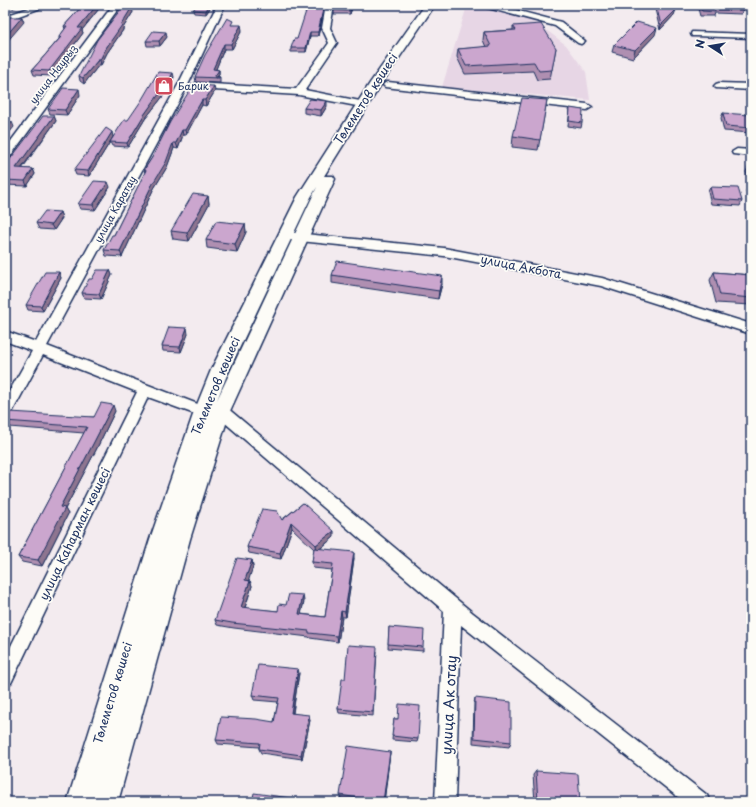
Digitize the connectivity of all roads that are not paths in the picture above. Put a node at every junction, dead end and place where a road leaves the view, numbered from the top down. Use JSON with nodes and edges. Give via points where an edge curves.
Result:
{"nodes":[{"id":1,"x":45,"y":5,"type":"edge"},
{"id":2,"x":117,"y":5,"type":"edge"},
{"id":3,"x":221,"y":5,"type":"edge"},
{"id":4,"x":330,"y":5,"type":"edge"},
{"id":5,"x":430,"y":5,"type":"edge"},
{"id":6,"x":441,"y":5,"type":"edge"},
{"id":7,"x":487,"y":5,"type":"edge"},
{"id":8,"x":5,"y":19,"type":"edge"},
{"id":9,"x":694,"y":34,"type":"dead end"},
{"id":10,"x":751,"y":36,"type":"edge"},
{"id":11,"x":580,"y":41,"type":"dead end"},
{"id":12,"x":183,"y":85,"type":"junction"},
{"id":13,"x":388,"y":85,"type":"junction"},
{"id":14,"x":719,"y":86,"type":"dead end"},
{"id":15,"x":751,"y":88,"type":"edge"},
{"id":16,"x":299,"y":92,"type":"junction"},
{"id":17,"x":362,"y":104,"type":"junction"},
{"id":18,"x":586,"y":107,"type":"dead end"},
{"id":19,"x":737,"y":152,"type":"dead end"},
{"id":20,"x":751,"y":153,"type":"edge"},
{"id":21,"x":5,"y":156,"type":"edge"},
{"id":22,"x":292,"y":237,"type":"junction"},
{"id":23,"x":751,"y":329,"type":"edge"},
{"id":24,"x":5,"y":336,"type":"edge"},
{"id":25,"x":40,"y":348,"type":"junction"},
{"id":26,"x":144,"y":391,"type":"junction"},
{"id":27,"x":221,"y":411,"type":"junction"},
{"id":28,"x":5,"y":412,"type":"edge"},
{"id":29,"x":203,"y":412,"type":"junction"},
{"id":30,"x":453,"y":608,"type":"junction"},
{"id":31,"x":5,"y":677,"type":"edge"},
{"id":32,"x":80,"y":802,"type":"edge"},
{"id":33,"x":105,"y":802,"type":"edge"},
{"id":34,"x":445,"y":802,"type":"edge"},
{"id":35,"x":700,"y":802,"type":"edge"}],
"edges":[{"from":1,"to":8,"type":"street"},
{"from":2,"to":21,"type":"street","name":"улица Наурыз"},
{"from":3,"to":12,"type":"street","name":"улица Каратау"},
{"from":4,"to":16,"type":"street","via":[[326,28],[333,43]]},
{"from":5,"to":17,"type":"main road","name":"Төлеметов көшесі"},
{"from":6,"to":13,"type":"main road","name":"Төлеметов көшесі"},
{"from":7,"to":11,"type":"street","via":[[558,24]]},
{"from":9,"to":10,"type":"street"},
{"from":12,"to":16,"type":"street"},
{"from":12,"to":25,"type":"street","name":"улица Каратау"},
{"from":13,"to":18,"type":"street"},
{"from":13,"to":22,"type":"main road","name":"Төлеметов көшесі"},
{"from":14,"to":15,"type":"street"},
{"from":16,"to":17,"type":"street"},
{"from":17,"to":22,"type":"main road","name":"Төлеметов көшесі","via":[[319,171]]},
{"from":19,"to":20,"type":"street"},
{"from":22,"to":23,"type":"street","name":"улица Акбота","via":[[444,252],[602,282]]},
{"from":22,"to":27,"type":"main road","name":"Төлеметов көшесі"},
{"from":22,"to":29,"type":"main road","name":"Төлеметов көшесі","via":[[220,370]]},
{"from":24,"to":25,"type":"street"},
{"from":25,"to":26,"type":"street"},
{"from":25,"to":28,"type":"street","name":"улица Каратау"},
{"from":26,"to":29,"type":"street"},
{"from":26,"to":31,"type":"street","name":"улица Каһарман көшесі"},
{"from":27,"to":30,"type":"street"},
{"from":27,"to":33,"type":"main road","name":"Төлеметов көшесі","via":[[180,539]]},
{"from":29,"to":32,"type":"main road","name":"Төлеметов көшесі","via":[[160,539]]},
{"from":30,"to":34,"type":"street","name":"улица Ак отау"},
{"from":30,"to":35,"type":"street"}]}
